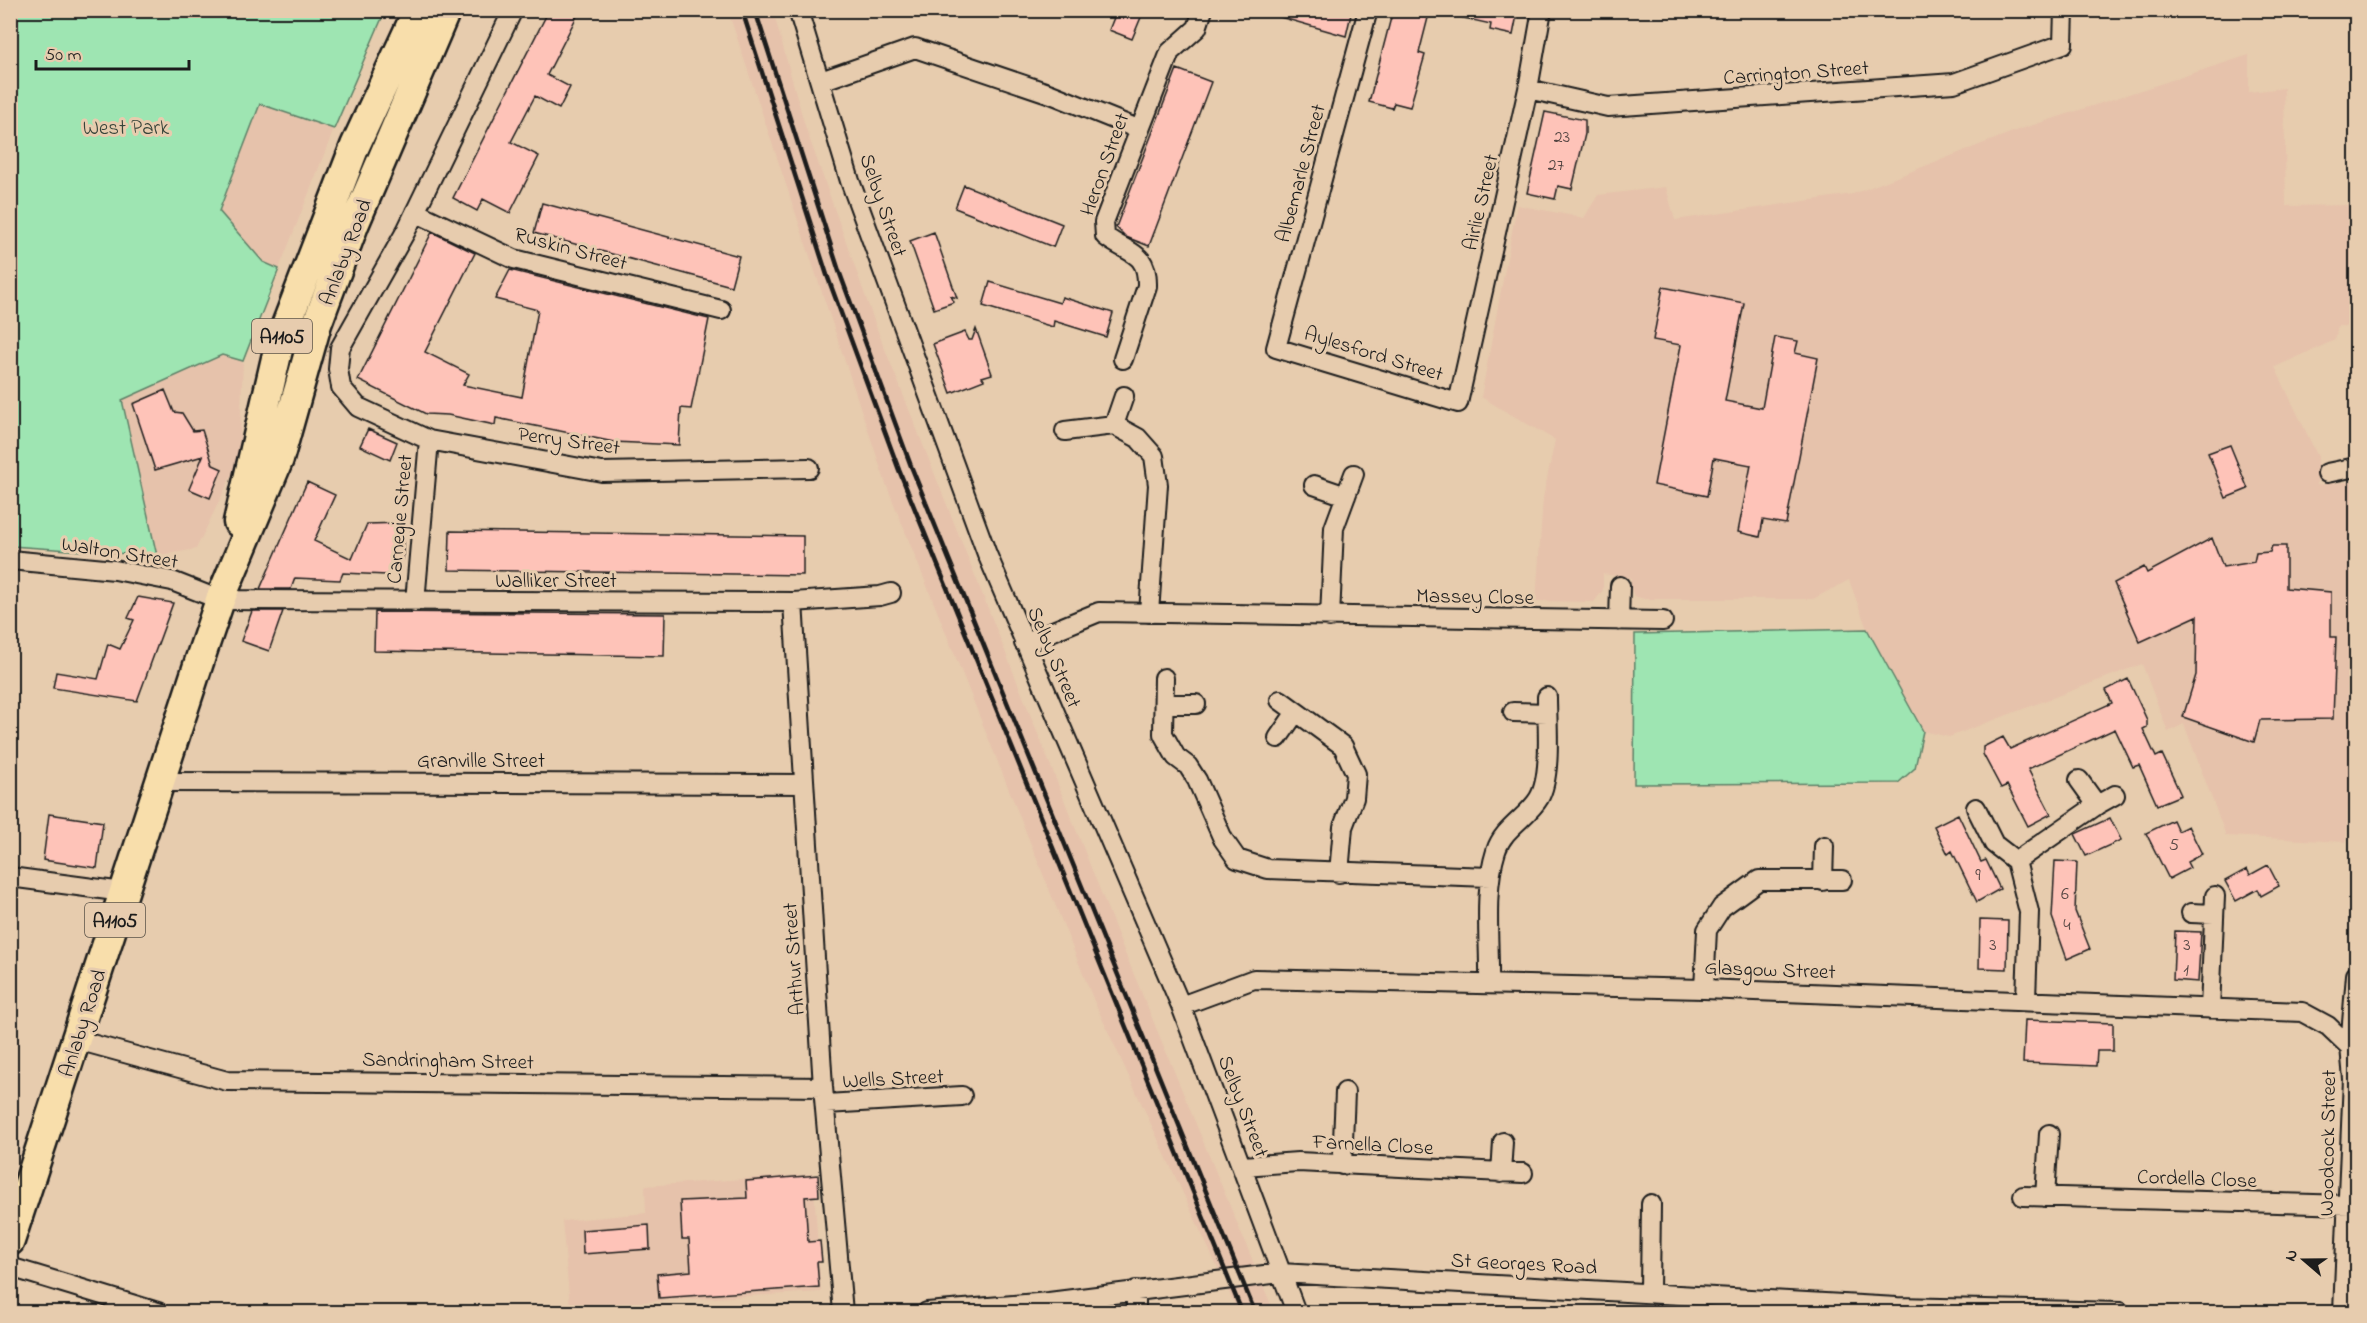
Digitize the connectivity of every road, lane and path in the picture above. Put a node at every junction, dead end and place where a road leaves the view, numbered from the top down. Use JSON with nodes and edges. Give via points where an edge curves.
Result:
{"nodes":[{"id":1,"x":418,"y":10,"type":"edge"},
{"id":2,"x":446,"y":10,"type":"edge"},
{"id":3,"x":513,"y":10,"type":"edge"},
{"id":4,"x":798,"y":10,"type":"edge"},
{"id":5,"x":1203,"y":10,"type":"edge"},
{"id":6,"x":1368,"y":10,"type":"edge"},
{"id":7,"x":1542,"y":10,"type":"edge"},
{"id":8,"x":2064,"y":10,"type":"edge"},
{"id":9,"x":821,"y":81,"type":"junction"},
{"id":10,"x":1528,"y":89,"type":"junction"},
{"id":11,"x":1138,"y":129,"type":"junction"},
{"id":12,"x":414,"y":212,"type":"junction"},
{"id":13,"x":721,"y":310,"type":"dead end"},
{"id":14,"x":1276,"y":348,"type":"joint"},
{"id":15,"x":1123,"y":359,"type":"dead end"},
{"id":16,"x":341,"y":387,"type":"joint"},
{"id":17,"x":1124,"y":396,"type":"dead end"},
{"id":18,"x":1458,"y":403,"type":"joint"},
{"id":19,"x":1113,"y":425,"type":"junction"},
{"id":20,"x":1065,"y":431,"type":"dead end"},
{"id":21,"x":429,"y":440,"type":"junction"},
{"id":22,"x":2356,"y":467,"type":"edge"},
{"id":23,"x":809,"y":468,"type":"dead end"},
{"id":24,"x":2327,"y":473,"type":"dead end"},
{"id":25,"x":1354,"y":474,"type":"dead end"},
{"id":26,"x":1314,"y":485,"type":"dead end"},
{"id":27,"x":1346,"y":496,"type":"junction"},
{"id":28,"x":10,"y":560,"type":"edge"},
{"id":29,"x":1620,"y":586,"type":"dead end"},
{"id":30,"x":891,"y":593,"type":"dead end"},
{"id":31,"x":220,"y":600,"type":"junction"},
{"id":32,"x":415,"y":602,"type":"junction"},
{"id":33,"x":793,"y":602,"type":"junction"},
{"id":34,"x":1149,"y":613,"type":"junction"},
{"id":35,"x":1330,"y":617,"type":"junction"},
{"id":36,"x":1619,"y":621,"type":"junction"},
{"id":37,"x":1663,"y":621,"type":"dead end"},
{"id":38,"x":1024,"y":643,"type":"junction"},
{"id":39,"x":1164,"y":678,"type":"dead end"},
{"id":40,"x":1280,"y":700,"type":"dead end"},
{"id":41,"x":1164,"y":704,"type":"junction"},
{"id":42,"x":1196,"y":704,"type":"dead end"},
{"id":43,"x":1296,"y":712,"type":"junction"},
{"id":44,"x":1513,"y":712,"type":"dead end"},
{"id":45,"x":1278,"y":738,"type":"dead end"},
{"id":46,"x":2079,"y":780,"type":"dead end"},
{"id":47,"x":158,"y":782,"type":"junction"},
{"id":48,"x":804,"y":784,"type":"junction"},
{"id":49,"x":2115,"y":795,"type":"dead end"},
{"id":50,"x":2097,"y":805,"type":"junction"},
{"id":51,"x":1976,"y":808,"type":"dead end"},
{"id":52,"x":1824,"y":846,"type":"dead end"},
{"id":53,"x":2016,"y":861,"type":"junction"},
{"id":54,"x":1339,"y":873,"type":"junction"},
{"id":55,"x":1490,"y":877,"type":"junction"},
{"id":56,"x":10,"y":878,"type":"edge"},
{"id":57,"x":1842,"y":880,"type":"dead end"},
{"id":58,"x":1823,"y":881,"type":"junction"},
{"id":59,"x":123,"y":892,"type":"junction"},
{"id":60,"x":2192,"y":914,"type":"dead end"},
{"id":61,"x":2356,"y":975,"type":"edge"},
{"id":62,"x":1489,"y":984,"type":"junction"},
{"id":63,"x":1704,"y":989,"type":"junction"},
{"id":64,"x":2026,"y":999,"type":"junction"},
{"id":65,"x":1181,"y":1006,"type":"junction"},
{"id":66,"x":2210,"y":1009,"type":"junction"},
{"id":67,"x":77,"y":1040,"type":"junction"},
{"id":68,"x":2350,"y":1047,"type":"junction"},
{"id":69,"x":1345,"y":1092,"type":"dead end"},
{"id":70,"x":825,"y":1095,"type":"junction"},
{"id":71,"x":962,"y":1096,"type":"dead end"},
{"id":72,"x":2049,"y":1134,"type":"dead end"},
{"id":73,"x":1503,"y":1142,"type":"dead end"},
{"id":74,"x":1342,"y":1165,"type":"junction"},
{"id":75,"x":1243,"y":1166,"type":"junction"},
{"id":76,"x":1501,"y":1173,"type":"junction"},
{"id":77,"x":1523,"y":1173,"type":"dead end"},
{"id":78,"x":2024,"y":1196,"type":"dead end"},
{"id":79,"x":2045,"y":1197,"type":"junction"},
{"id":80,"x":1651,"y":1204,"type":"dead end"},
{"id":81,"x":2349,"y":1205,"type":"junction"},
{"id":82,"x":10,"y":1241,"type":"edge"},
{"id":83,"x":10,"y":1267,"type":"edge"},
{"id":84,"x":1280,"y":1273,"type":"junction"},
{"id":85,"x":1136,"y":1290,"type":"junction"},
{"id":86,"x":1650,"y":1292,"type":"junction"},
{"id":87,"x":158,"y":1312,"type":"edge"},
{"id":88,"x":843,"y":1312,"type":"edge"},
{"id":89,"x":927,"y":1312,"type":"edge"},
{"id":90,"x":1136,"y":1312,"type":"edge"},
{"id":91,"x":1296,"y":1312,"type":"edge"},
{"id":92,"x":2120,"y":1312,"type":"edge"},
{"id":93,"x":2343,"y":1312,"type":"edge"}],
"edges":[{"from":1,"to":31,"type":"main road","name":"Anlaby Road","number":"A1105","via":[[355,146],[280,341]]},
{"from":2,"to":31,"type":"main road","name":"Anlaby Road","number":"A1105","via":[[316,324],[279,459]]},
{"from":3,"to":12,"type":"street","name":"Anlaby Road"},
{"from":4,"to":9,"type":"street","name":"Selby Street"},
{"from":5,"to":11,"type":"street","name":"Heron Street","via":[[1197,28],[1170,52]]},
{"from":6,"to":14,"type":"street","name":"Albemarle Street"},
{"from":7,"to":10,"type":"street","name":"Airlie Street"},
{"from":8,"to":10,"type":"street","name":"Carrington Street","via":[[2063,44],[1954,83],[1608,107]]},
{"from":9,"to":11,"type":"street","via":[[915,48],[1052,94]]},
{"from":9,"to":38,"type":"street","name":"Selby Street","via":[[850,181],[987,554]]},
{"from":10,"to":18,"type":"street","name":"Airlie Street"},
{"from":11,"to":15,"type":"street","name":"Heron Street","via":[[1103,229],[1110,240],[1138,255],[1148,274]]},
{"from":12,"to":13,"type":"street","name":"Ruskin Street","via":[[514,259]]},
{"from":12,"to":16,"type":"street","name":"Anlaby Road","via":[[340,348]]},
{"from":14,"to":18,"type":"street","name":"Aylesford Street"},
{"from":16,"to":21,"type":"street","name":"Perry Street","via":[[358,407]]},
{"from":17,"to":19,"type":"street"},
{"from":19,"to":20,"type":"street"},
{"from":19,"to":34,"type":"street","via":[[1137,438],[1154,456],[1158,485]]},
{"from":21,"to":23,"type":"street","name":"Perry Street","via":[[602,472]]},
{"from":21,"to":32,"type":"street","name":"Carnegie Street"},
{"from":22,"to":24,"type":"street"},
{"from":25,"to":27,"type":"street"},
{"from":26,"to":27,"type":"street"},
{"from":27,"to":35,"type":"street","via":[[1334,528]]},
{"from":28,"to":31,"type":"street","name":"Walton Street","via":[[172,580]]},
{"from":29,"to":36,"type":"street"},
{"from":30,"to":33,"type":"street","name":"Walliker Street"},
{"from":31,"to":32,"type":"street","name":"Walliker Street"},
{"from":31,"to":47,"type":"main road","name":"Anlaby Road","number":"A1105"},
{"from":32,"to":33,"type":"street","name":"Walliker Street"},
{"from":33,"to":48,"type":"street","name":"Arthur Street"},
{"from":34,"to":35,"type":"street","name":"Massey Close"},
{"from":34,"to":38,"type":"street","name":"Massey Close","via":[[1099,612]]},
{"from":35,"to":36,"type":"street","name":"Massey Close"},
{"from":36,"to":37,"type":"street","name":"Massey Close"},
{"from":38,"to":65,"type":"street","name":"Selby Street"},
{"from":39,"to":41,"type":"street"},
{"from":40,"to":43,"type":"street"},
{"from":41,"to":42,"type":"street"},
{"from":41,"to":54,"type":"street","via":[[1163,734],[1176,757],[1197,780],[1223,839],[1237,859],[1268,869]]},
{"from":43,"to":45,"type":"street"},
{"from":43,"to":54,"type":"street","via":[[1343,746],[1356,774],[1354,798],[1343,827]]},
{"from":44,"to":55,"type":"street","via":[[1547,705],[1545,777],[1540,796],[1530,811],[1496,848]]},
{"from":46,"to":50,"type":"street"},
{"from":47,"to":48,"type":"street","name":"Granville Street"},
{"from":47,"to":59,"type":"main road","name":"Anlaby Road","number":"A1105"},
{"from":48,"to":70,"type":"street","name":"Arthur Street"},
{"from":49,"to":50,"type":"street"},
{"from":50,"to":53,"type":"street"},
{"from":51,"to":53,"type":"street","via":[[1994,844]]},
{"from":52,"to":58,"type":"street"},
{"from":53,"to":64,"type":"street","via":[[2030,912]]},
{"from":54,"to":55,"type":"street"},
{"from":55,"to":62,"type":"street"},
{"from":56,"to":59,"type":"street"},
{"from":57,"to":58,"type":"street"},
{"from":58,"to":63,"type":"street","via":[[1759,880],[1722,907],[1707,930]]},
{"from":59,"to":67,"type":"main road","name":"Anlaby Road","number":"A1105"},
{"from":60,"to":66,"type":"street","via":[[2215,905]]},
{"from":61,"to":68,"type":"street","name":"Woodcock Street"},
{"from":62,"to":63,"type":"street","name":"Glasgow Street"},
{"from":62,"to":65,"type":"street","name":"Glasgow Street","via":[[1254,979]]},
{"from":63,"to":64,"type":"street","name":"Glasgow Street"},
{"from":64,"to":66,"type":"street","name":"Glasgow Street"},
{"from":65,"to":75,"type":"street","name":"Selby Street"},
{"from":66,"to":68,"type":"street","name":"Glasgow Street","via":[[2302,1012],[2328,1026]]},
{"from":67,"to":70,"type":"street","name":"Sandringham Street","via":[[227,1080]]},
{"from":67,"to":82,"type":"main road","name":"Anlaby Road","number":"A1105"},
{"from":68,"to":81,"type":"street","name":"Woodcock Street","via":[[2353,1079]]},
{"from":69,"to":74,"type":"street"},
{"from":70,"to":71,"type":"street","name":"Wells Street"},
{"from":70,"to":88,"type":"street","name":"Arthur Street"},
{"from":72,"to":79,"type":"street"},
{"from":73,"to":76,"type":"street"},
{"from":74,"to":75,"type":"street","name":"Farnella Close","via":[[1298,1162]]},
{"from":74,"to":76,"type":"street","name":"Farnella Close"},
{"from":75,"to":84,"type":"street","name":"Selby Street"},
{"from":76,"to":77,"type":"street","name":"Farnella Close"},
{"from":78,"to":79,"type":"street","name":"Cordella Close"},
{"from":79,"to":81,"type":"street","name":"Cordella Close"},
{"from":80,"to":86,"type":"street"},
{"from":81,"to":93,"type":"street","name":"Woodcock Street"},
{"from":83,"to":87,"type":"street"},
{"from":84,"to":85,"type":"street","name":"St Georges Road"},
{"from":84,"to":86,"type":"street","name":"St Georges Road"},
{"from":84,"to":91,"type":"street","name":"Selby Street"},
{"from":85,"to":89,"type":"street","name":"St Georges Road"},
{"from":85,"to":90,"type":"street"},
{"from":86,"to":92,"type":"street","name":"St Georges Road","via":[[1898,1307]]}]}
